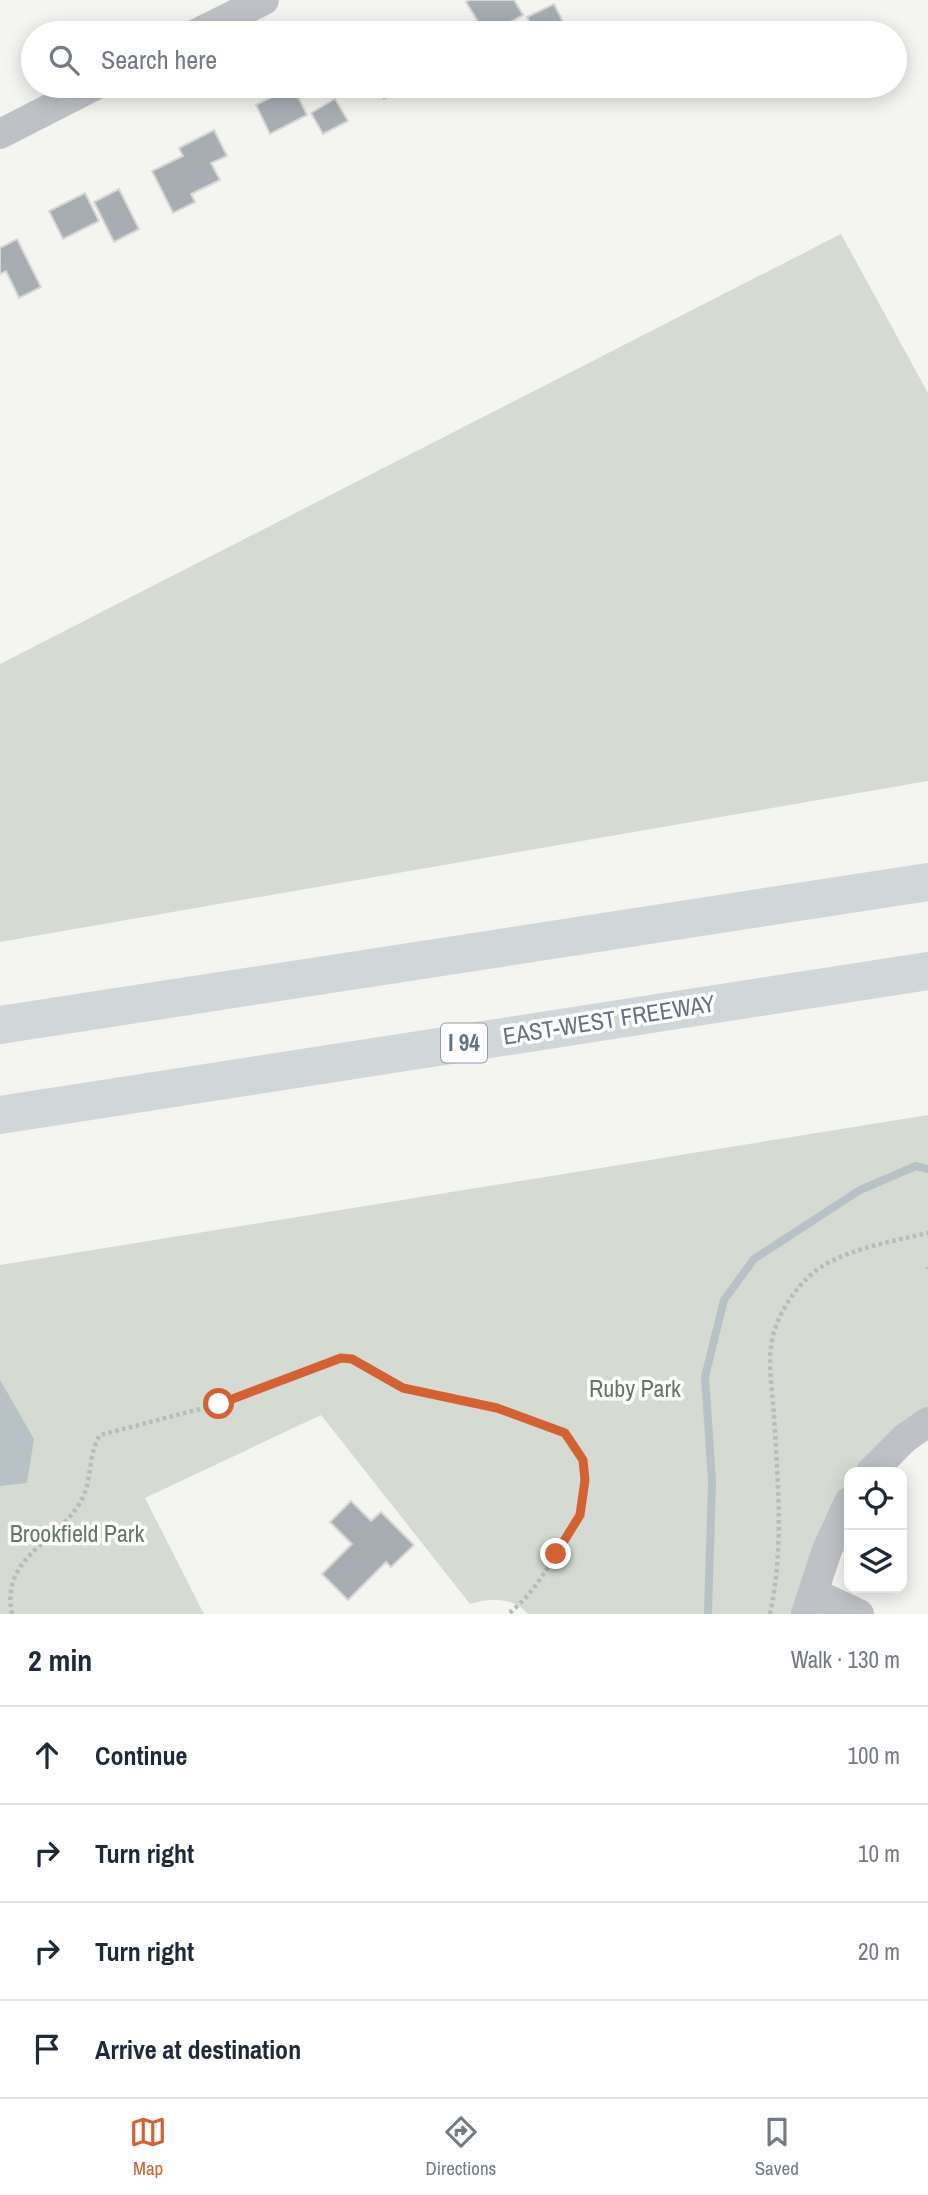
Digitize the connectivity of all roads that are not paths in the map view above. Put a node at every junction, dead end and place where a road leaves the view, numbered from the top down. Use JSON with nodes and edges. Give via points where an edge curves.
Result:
{"nodes":[{"id":1,"x":264,"y":0,"type":"edge"},
{"id":2,"x":222,"y":21,"type":"edge"},
{"id":3,"x":70,"y":98,"type":"edge"},
{"id":4,"x":0,"y":134,"type":"edge"},
{"id":5,"x":928,"y":882,"type":"edge"},
{"id":6,"x":928,"y":971,"type":"edge"},
{"id":7,"x":0,"y":1026,"type":"edge"},
{"id":8,"x":0,"y":1115,"type":"edge"},
{"id":9,"x":928,"y":1422,"type":"edge"},
{"id":10,"x":876,"y":1467,"type":"edge"},
{"id":11,"x":844,"y":1513,"type":"edge"},
{"id":12,"x":810,"y":1604,"type":"edge"},
{"id":13,"x":859,"y":1614,"type":"edge"}],
"edges":[{"from":1,"to":2,"type":"street"},
{"from":3,"to":4,"type":"street"},
{"from":5,"to":7,"type":"highway"},
{"from":6,"to":8,"type":"highway","name":"EAST-WEST FREEWAY","number":"I 94"},
{"from":9,"to":10,"type":"street","via":[[905,1437]]},
{"from":11,"to":12,"type":"street"},
{"from":12,"to":13,"type":"street"}]}
